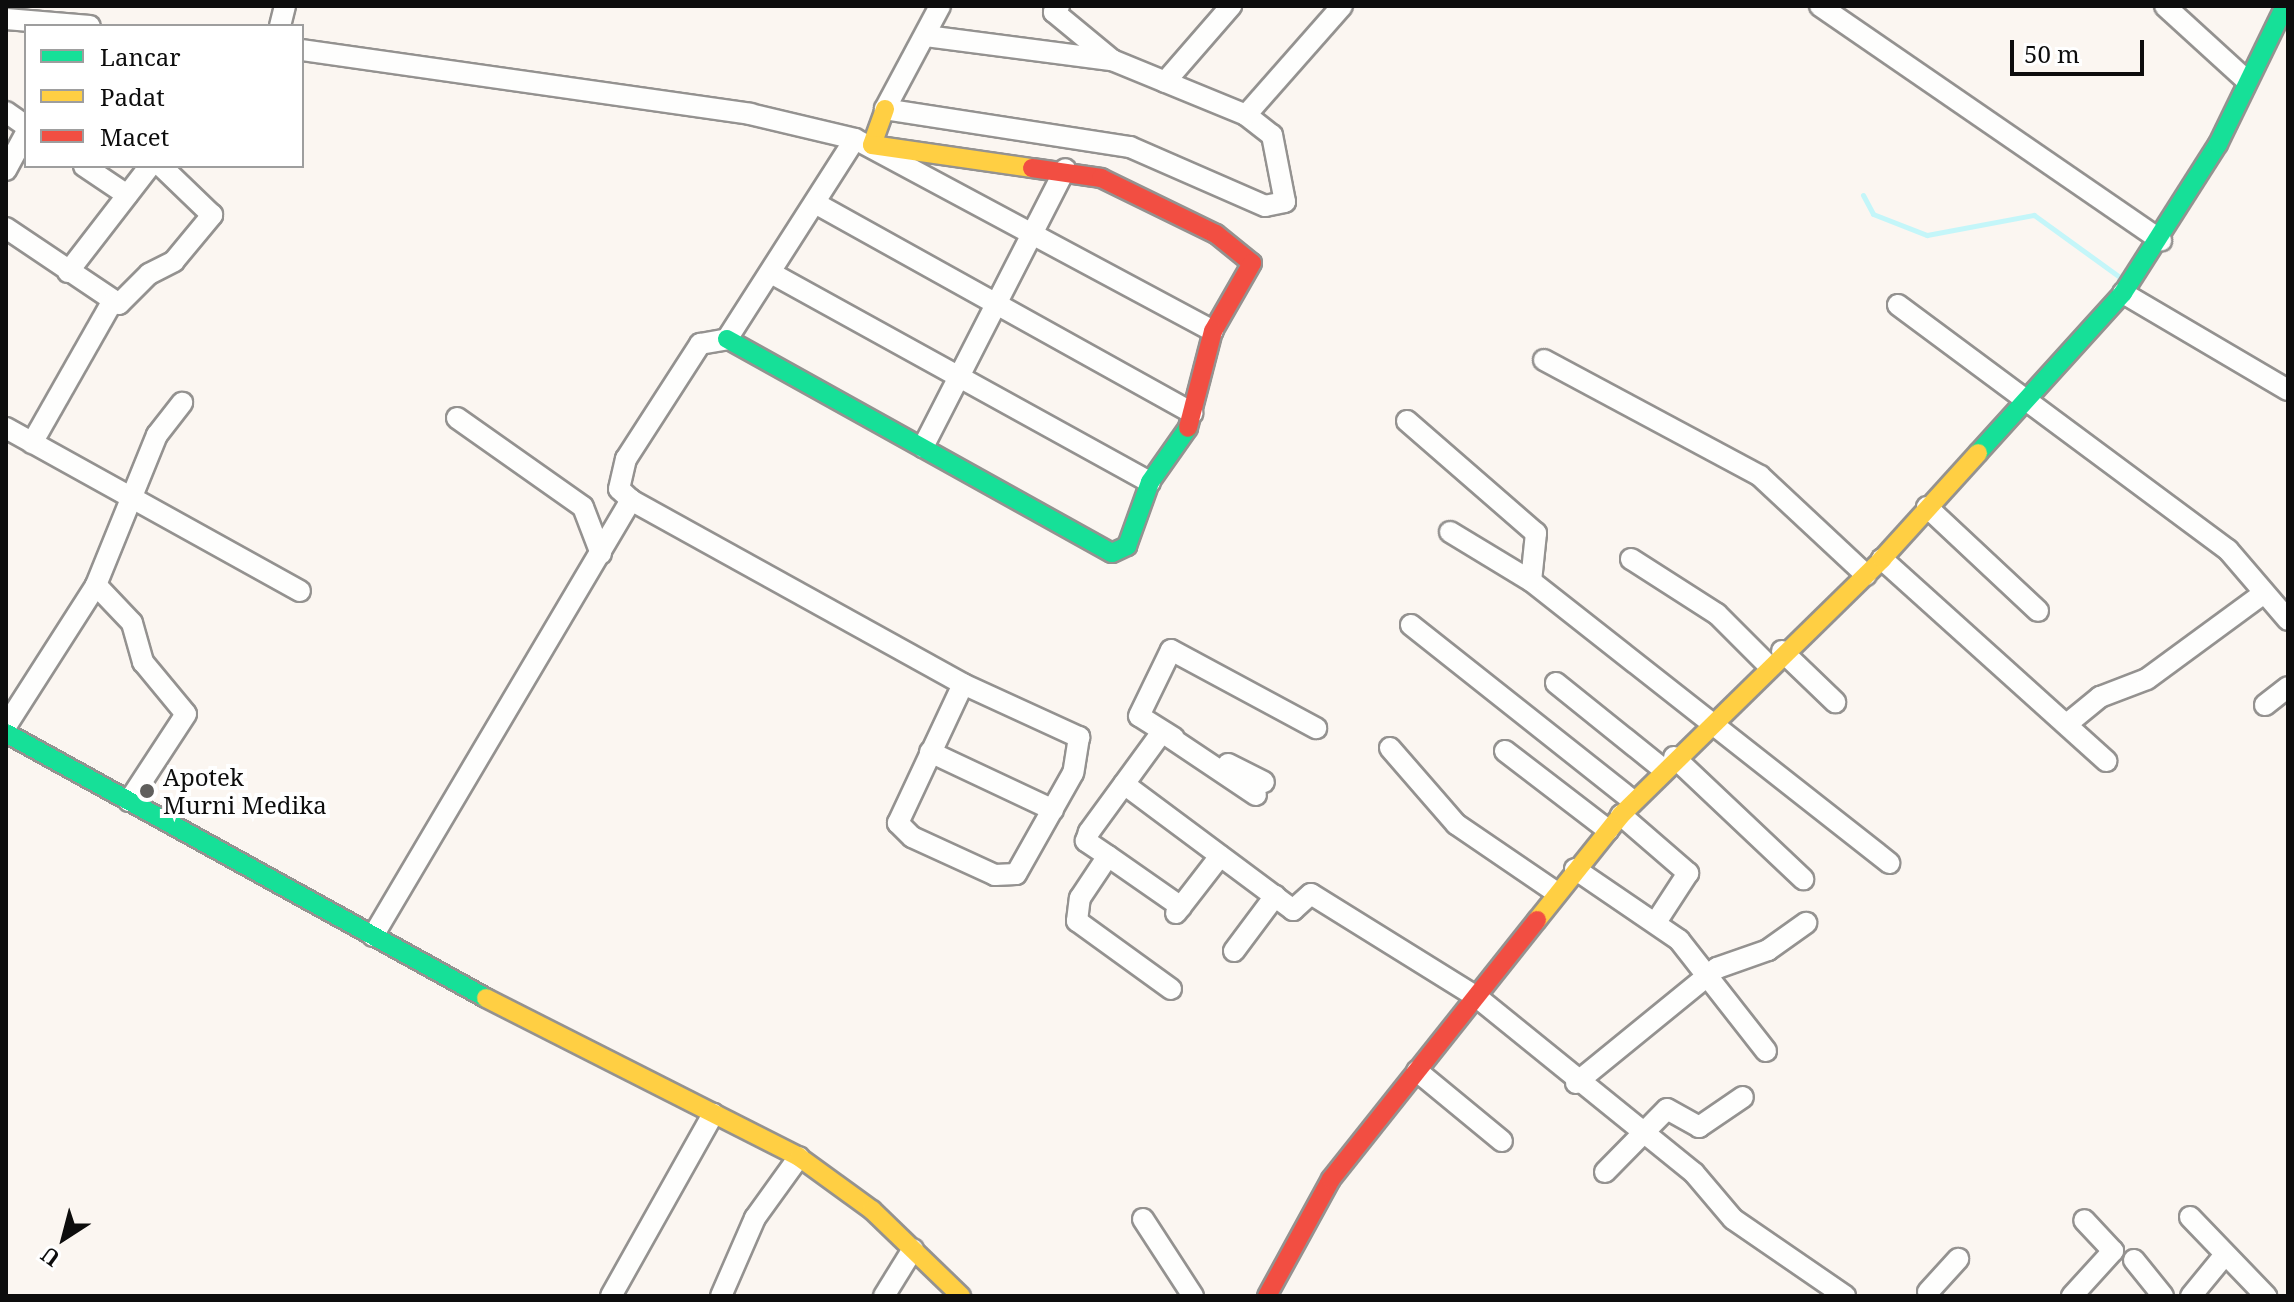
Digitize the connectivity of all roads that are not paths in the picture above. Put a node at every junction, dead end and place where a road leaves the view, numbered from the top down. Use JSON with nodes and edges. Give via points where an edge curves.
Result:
{"nodes":[{"id":1,"x":940,"y":6,"type":"edge"},
{"id":2,"x":1231,"y":6,"type":"edge"},
{"id":3,"x":1342,"y":6,"type":"edge"},
{"id":4,"x":1820,"y":6,"type":"edge"},
{"id":5,"x":2165,"y":6,"type":"edge"},
{"id":6,"x":2285,"y":6,"type":"edge"},
{"id":7,"x":1053,"y":8,"type":"edge"},
{"id":8,"x":6,"y":19,"type":"edge"},
{"id":9,"x":66,"y":24,"type":"edge"},
{"id":10,"x":926,"y":36,"type":"junction"},
{"id":11,"x":304,"y":50,"type":"edge"},
{"id":12,"x":1112,"y":60,"type":"junction"},
{"id":13,"x":2246,"y":80,"type":"junction"},
{"id":14,"x":1165,"y":82,"type":"junction"},
{"id":15,"x":885,"y":109,"type":"junction"},
{"id":16,"x":6,"y":112,"type":"edge"},
{"id":17,"x":1246,"y":115,"type":"junction"},
{"id":18,"x":24,"y":125,"type":"edge"},
{"id":19,"x":24,"y":137,"type":"edge"},
{"id":20,"x":869,"y":138,"type":"junction"},
{"id":21,"x":87,"y":168,"type":"edge"},
{"id":22,"x":148,"y":168,"type":"edge"},
{"id":23,"x":163,"y":168,"type":"edge"},
{"id":24,"x":1065,"y":169,"type":"junction"},
{"id":25,"x":6,"y":170,"type":"edge"},
{"id":26,"x":127,"y":195,"type":"junction"},
{"id":27,"x":815,"y":203,"type":"junction"},
{"id":28,"x":6,"y":228,"type":"edge"},
{"id":29,"x":1037,"y":233,"type":"junction"},
{"id":30,"x":2161,"y":240,"type":"junction"},
{"id":31,"x":68,"y":272,"type":"junction"},
{"id":32,"x":771,"y":273,"type":"junction"},
{"id":33,"x":2124,"y":290,"type":"junction"},
{"id":34,"x":111,"y":304,"type":"junction"},
{"id":35,"x":996,"y":305,"type":"junction"},
{"id":36,"x":1898,"y":305,"type":"dead end"},
{"id":37,"x":1213,"y":331,"type":"junction"},
{"id":38,"x":727,"y":339,"type":"junction"},
{"id":39,"x":1544,"y":360,"type":"dead end"},
{"id":40,"x":958,"y":375,"type":"junction"},
{"id":41,"x":2288,"y":390,"type":"edge"},
{"id":42,"x":2024,"y":396,"type":"junction"},
{"id":43,"x":182,"y":403,"type":"dead end"},
{"id":44,"x":1192,"y":413,"type":"junction"},
{"id":45,"x":457,"y":418,"type":"dead end"},
{"id":46,"x":1407,"y":421,"type":"dead end"},
{"id":47,"x":6,"y":428,"type":"edge"},
{"id":48,"x":32,"y":443,"type":"junction"},
{"id":49,"x":923,"y":447,"type":"junction"},
{"id":50,"x":1150,"y":482,"type":"junction"},
{"id":51,"x":631,"y":500,"type":"junction"},
{"id":52,"x":132,"y":502,"type":"junction"},
{"id":53,"x":1927,"y":507,"type":"junction"},
{"id":54,"x":1450,"y":532,"type":"dead end"},
{"id":55,"x":601,"y":554,"type":"junction"},
{"id":56,"x":1631,"y":559,"type":"dead end"},
{"id":57,"x":1882,"y":559,"type":"junction"},
{"id":58,"x":1866,"y":575,"type":"junction"},
{"id":59,"x":1531,"y":581,"type":"junction"},
{"id":60,"x":96,"y":585,"type":"junction"},
{"id":61,"x":300,"y":591,"type":"dead end"},
{"id":62,"x":2264,"y":593,"type":"junction"},
{"id":63,"x":2038,"y":611,"type":"dead end"},
{"id":64,"x":2288,"y":620,"type":"edge"},
{"id":65,"x":1411,"y":625,"type":"dead end"},
{"id":66,"x":1774,"y":658,"type":"junction"},
{"id":67,"x":1556,"y":683,"type":"dead end"},
{"id":68,"x":963,"y":684,"type":"junction"},
{"id":69,"x":2288,"y":687,"type":"edge"},
{"id":70,"x":1835,"y":702,"type":"dead end"},
{"id":71,"x":2265,"y":705,"type":"dead end"},
{"id":72,"x":1713,"y":717,"type":"junction"},
{"id":73,"x":2067,"y":724,"type":"junction"},
{"id":74,"x":6,"y":726,"type":"edge"},
{"id":75,"x":1316,"y":728,"type":"dead end"},
{"id":76,"x":1162,"y":732,"type":"junction"},
{"id":77,"x":6,"y":733,"type":"edge"},
{"id":78,"x":1390,"y":748,"type":"dead end"},
{"id":79,"x":1505,"y":751,"type":"dead end"},
{"id":80,"x":930,"y":752,"type":"junction"},
{"id":81,"x":2106,"y":761,"type":"dead end"},
{"id":82,"x":1668,"y":763,"type":"junction"},
{"id":83,"x":1124,"y":784,"type":"junction"},
{"id":84,"x":1260,"y":788,"type":"dead end"},
{"id":85,"x":129,"y":801,"type":"junction"},
{"id":86,"x":1053,"y":810,"type":"junction"},
{"id":87,"x":1620,"y":815,"type":"junction"},
{"id":88,"x":1108,"y":856,"type":"junction"},
{"id":89,"x":1220,"y":856,"type":"junction"},
{"id":90,"x":1889,"y":863,"type":"dead end"},
{"id":91,"x":1575,"y":869,"type":"junction"},
{"id":92,"x":1803,"y":879,"type":"dead end"},
{"id":93,"x":1557,"y":893,"type":"junction"},
{"id":94,"x":1275,"y":896,"type":"junction"},
{"id":95,"x":1656,"y":922,"type":"junction"},
{"id":96,"x":1806,"y":923,"type":"dead end"},
{"id":97,"x":373,"y":936,"type":"junction"},
{"id":98,"x":1234,"y":951,"type":"dead end"},
{"id":99,"x":1712,"y":973,"type":"junction"},
{"id":100,"x":1171,"y":989,"type":"dead end"},
{"id":101,"x":1478,"y":998,"type":"junction"},
{"id":102,"x":1766,"y":1051,"type":"dead end"},
{"id":103,"x":1417,"y":1071,"type":"junction"},
{"id":104,"x":1576,"y":1083,"type":"junction"},
{"id":105,"x":1743,"y":1097,"type":"dead end"},
{"id":106,"x":713,"y":1114,"type":"junction"},
{"id":107,"x":1640,"y":1134,"type":"junction"},
{"id":108,"x":1502,"y":1141,"type":"dead end"},
{"id":109,"x":799,"y":1157,"type":"junction"},
{"id":110,"x":1605,"y":1172,"type":"dead end"},
{"id":111,"x":2190,"y":1217,"type":"dead end"},
{"id":112,"x":1143,"y":1219,"type":"dead end"},
{"id":113,"x":2084,"y":1220,"type":"dead end"},
{"id":114,"x":913,"y":1249,"type":"junction"},
{"id":115,"x":2223,"y":1257,"type":"junction"},
{"id":116,"x":1958,"y":1259,"type":"dead end"},
{"id":117,"x":2134,"y":1260,"type":"dead end"},
{"id":118,"x":1929,"y":1295,"type":"edge"},
{"id":119,"x":611,"y":1296,"type":"edge"},
{"id":120,"x":721,"y":1296,"type":"edge"},
{"id":121,"x":884,"y":1296,"type":"edge"},
{"id":122,"x":961,"y":1296,"type":"edge"},
{"id":123,"x":1193,"y":1296,"type":"edge"},
{"id":124,"x":1267,"y":1296,"type":"edge"},
{"id":125,"x":1845,"y":1296,"type":"edge"},
{"id":126,"x":2072,"y":1296,"type":"edge"},
{"id":127,"x":2163,"y":1296,"type":"edge"},
{"id":128,"x":2191,"y":1296,"type":"edge"},
{"id":129,"x":2266,"y":1296,"type":"edge"}],
"edges":[{"from":1,"to":10,"type":"street"},
{"from":2,"to":14,"type":"street"},
{"from":3,"to":17,"type":"street"},
{"from":4,"to":30,"type":"street"},
{"from":5,"to":13,"type":"street"},
{"from":6,"to":13,"type":"street"},
{"from":7,"to":12,"type":"street"},
{"from":8,"to":9,"type":"street"},
{"from":10,"to":12,"type":"street"},
{"from":10,"to":15,"type":"street"},
{"from":11,"to":20,"type":"street","via":[[750,114]]},
{"from":12,"to":14,"type":"street"},
{"from":13,"to":30,"type":"street"},
{"from":14,"to":17,"type":"street"},
{"from":15,"to":17,"type":"street","via":[[1130,147],[1281,207],[1287,183],[1272,135]]},
{"from":15,"to":20,"type":"street"},
{"from":16,"to":18,"type":"street"},
{"from":19,"to":25,"type":"street"},
{"from":20,"to":24,"type":"street"},
{"from":20,"to":27,"type":"street"},
{"from":20,"to":29,"type":"street"},
{"from":21,"to":26,"type":"street"},
{"from":22,"to":26,"type":"street"},
{"from":23,"to":34,"type":"street","via":[[211,210],[211,220],[174,261],[149,274],[125,301]]},
{"from":24,"to":29,"type":"street"},
{"from":24,"to":37,"type":"street","via":[[1128,189],[1247,256],[1251,270]]},
{"from":26,"to":31,"type":"street"},
{"from":27,"to":32,"type":"street"},
{"from":27,"to":35,"type":"street"},
{"from":28,"to":31,"type":"street"},
{"from":29,"to":35,"type":"street"},
{"from":29,"to":37,"type":"street"},
{"from":30,"to":33,"type":"street"},
{"from":31,"to":34,"type":"street"},
{"from":32,"to":38,"type":"street"},
{"from":32,"to":40,"type":"street"},
{"from":33,"to":41,"type":"street"},
{"from":33,"to":42,"type":"street"},
{"from":34,"to":48,"type":"street"},
{"from":35,"to":40,"type":"street"},
{"from":35,"to":44,"type":"street"},
{"from":36,"to":42,"type":"street"},
{"from":37,"to":44,"type":"street"},
{"from":38,"to":49,"type":"street"},
{"from":38,"to":51,"type":"street","via":[[700,344],[626,459],[619,489]]},
{"from":39,"to":58,"type":"street","via":[[1760,476]]},
{"from":40,"to":49,"type":"street"},
{"from":40,"to":50,"type":"street"},
{"from":42,"to":53,"type":"street"},
{"from":42,"to":62,"type":"street","via":[[2228,550]]},
{"from":43,"to":52,"type":"street","via":[[157,435]]},
{"from":44,"to":50,"type":"street"},
{"from":45,"to":55,"type":"street","via":[[583,507]]},
{"from":46,"to":59,"type":"street","via":[[1536,533]]},
{"from":47,"to":48,"type":"street"},
{"from":48,"to":52,"type":"street"},
{"from":49,"to":50,"type":"street","via":[[1112,553],[1127,546]]},
{"from":51,"to":55,"type":"street"},
{"from":51,"to":68,"type":"street"},
{"from":52,"to":60,"type":"street"},
{"from":52,"to":61,"type":"street"},
{"from":53,"to":57,"type":"street"},
{"from":53,"to":63,"type":"street"},
{"from":54,"to":59,"type":"street"},
{"from":55,"to":97,"type":"street"},
{"from":56,"to":66,"type":"street"},
{"from":57,"to":58,"type":"street"},
{"from":57,"to":73,"type":"street"},
{"from":58,"to":66,"type":"street"},
{"from":59,"to":72,"type":"street"},
{"from":60,"to":74,"type":"street"},
{"from":60,"to":85,"type":"street","via":[[132,623],[143,662],[186,714]]},
{"from":62,"to":64,"type":"street"},
{"from":62,"to":73,"type":"street","via":[[2147,679],[2100,697]]},
{"from":65,"to":87,"type":"street"},
{"from":66,"to":70,"type":"street"},
{"from":66,"to":72,"type":"street"},
{"from":67,"to":82,"type":"street"},
{"from":68,"to":80,"type":"street"},
{"from":68,"to":86,"type":"street","via":[[1079,737],[1083,746]]},
{"from":69,"to":71,"type":"street"},
{"from":72,"to":82,"type":"street"},
{"from":72,"to":90,"type":"street"},
{"from":73,"to":81,"type":"street"},
{"from":75,"to":76,"type":"street","via":[[1171,650],[1139,716]]},
{"from":76,"to":83,"type":"street"},
{"from":76,"to":84,"type":"street"},
{"from":77,"to":85,"type":"street"},
{"from":78,"to":93,"type":"street","via":[[1456,824]]},
{"from":79,"to":87,"type":"street"},
{"from":80,"to":86,"type":"street"},
{"from":80,"to":86,"type":"street","via":[[898,823],[912,837],[995,875],[1016,874]]},
{"from":82,"to":87,"type":"street"},
{"from":82,"to":92,"type":"street"},
{"from":83,"to":88,"type":"street","via":[[1086,841]]},
{"from":83,"to":89,"type":"street"},
{"from":85,"to":97,"type":"street"},
{"from":87,"to":91,"type":"street"},
{"from":87,"to":95,"type":"street","via":[[1688,873]]},
{"from":88,"to":89,"type":"street","via":[[1178,910]]},
{"from":88,"to":100,"type":"street","via":[[1080,898],[1077,921]]},
{"from":89,"to":94,"type":"street"},
{"from":91,"to":93,"type":"street"},
{"from":91,"to":95,"type":"street"},
{"from":93,"to":101,"type":"street"},
{"from":94,"to":98,"type":"street"},
{"from":94,"to":101,"type":"street","via":[[1293,910],[1311,894],[1343,909]]},
{"from":95,"to":99,"type":"street"},
{"from":96,"to":99,"type":"street","via":[[1768,950]]},
{"from":97,"to":106,"type":"street"},
{"from":99,"to":102,"type":"street"},
{"from":99,"to":104,"type":"street"},
{"from":101,"to":103,"type":"street"},
{"from":101,"to":104,"type":"street"},
{"from":103,"to":108,"type":"street"},
{"from":103,"to":124,"type":"street","via":[[1331,1179]]},
{"from":104,"to":107,"type":"street"},
{"from":105,"to":107,"type":"street","via":[[1705,1126],[1673,1107]]},
{"from":106,"to":109,"type":"street"},
{"from":106,"to":119,"type":"street"},
{"from":107,"to":110,"type":"street"},
{"from":107,"to":125,"type":"street","via":[[1694,1173],[1744,1227]]},
{"from":109,"to":114,"type":"street","via":[[845,1188]]},
{"from":109,"to":120,"type":"street","via":[[755,1218]]},
{"from":111,"to":115,"type":"street"},
{"from":112,"to":123,"type":"street"},
{"from":113,"to":126,"type":"street","via":[[2113,1251]]},
{"from":114,"to":121,"type":"street"},
{"from":114,"to":122,"type":"street"},
{"from":115,"to":128,"type":"street"},
{"from":115,"to":129,"type":"street"},
{"from":116,"to":118,"type":"street"},
{"from":117,"to":127,"type":"street"}]}
